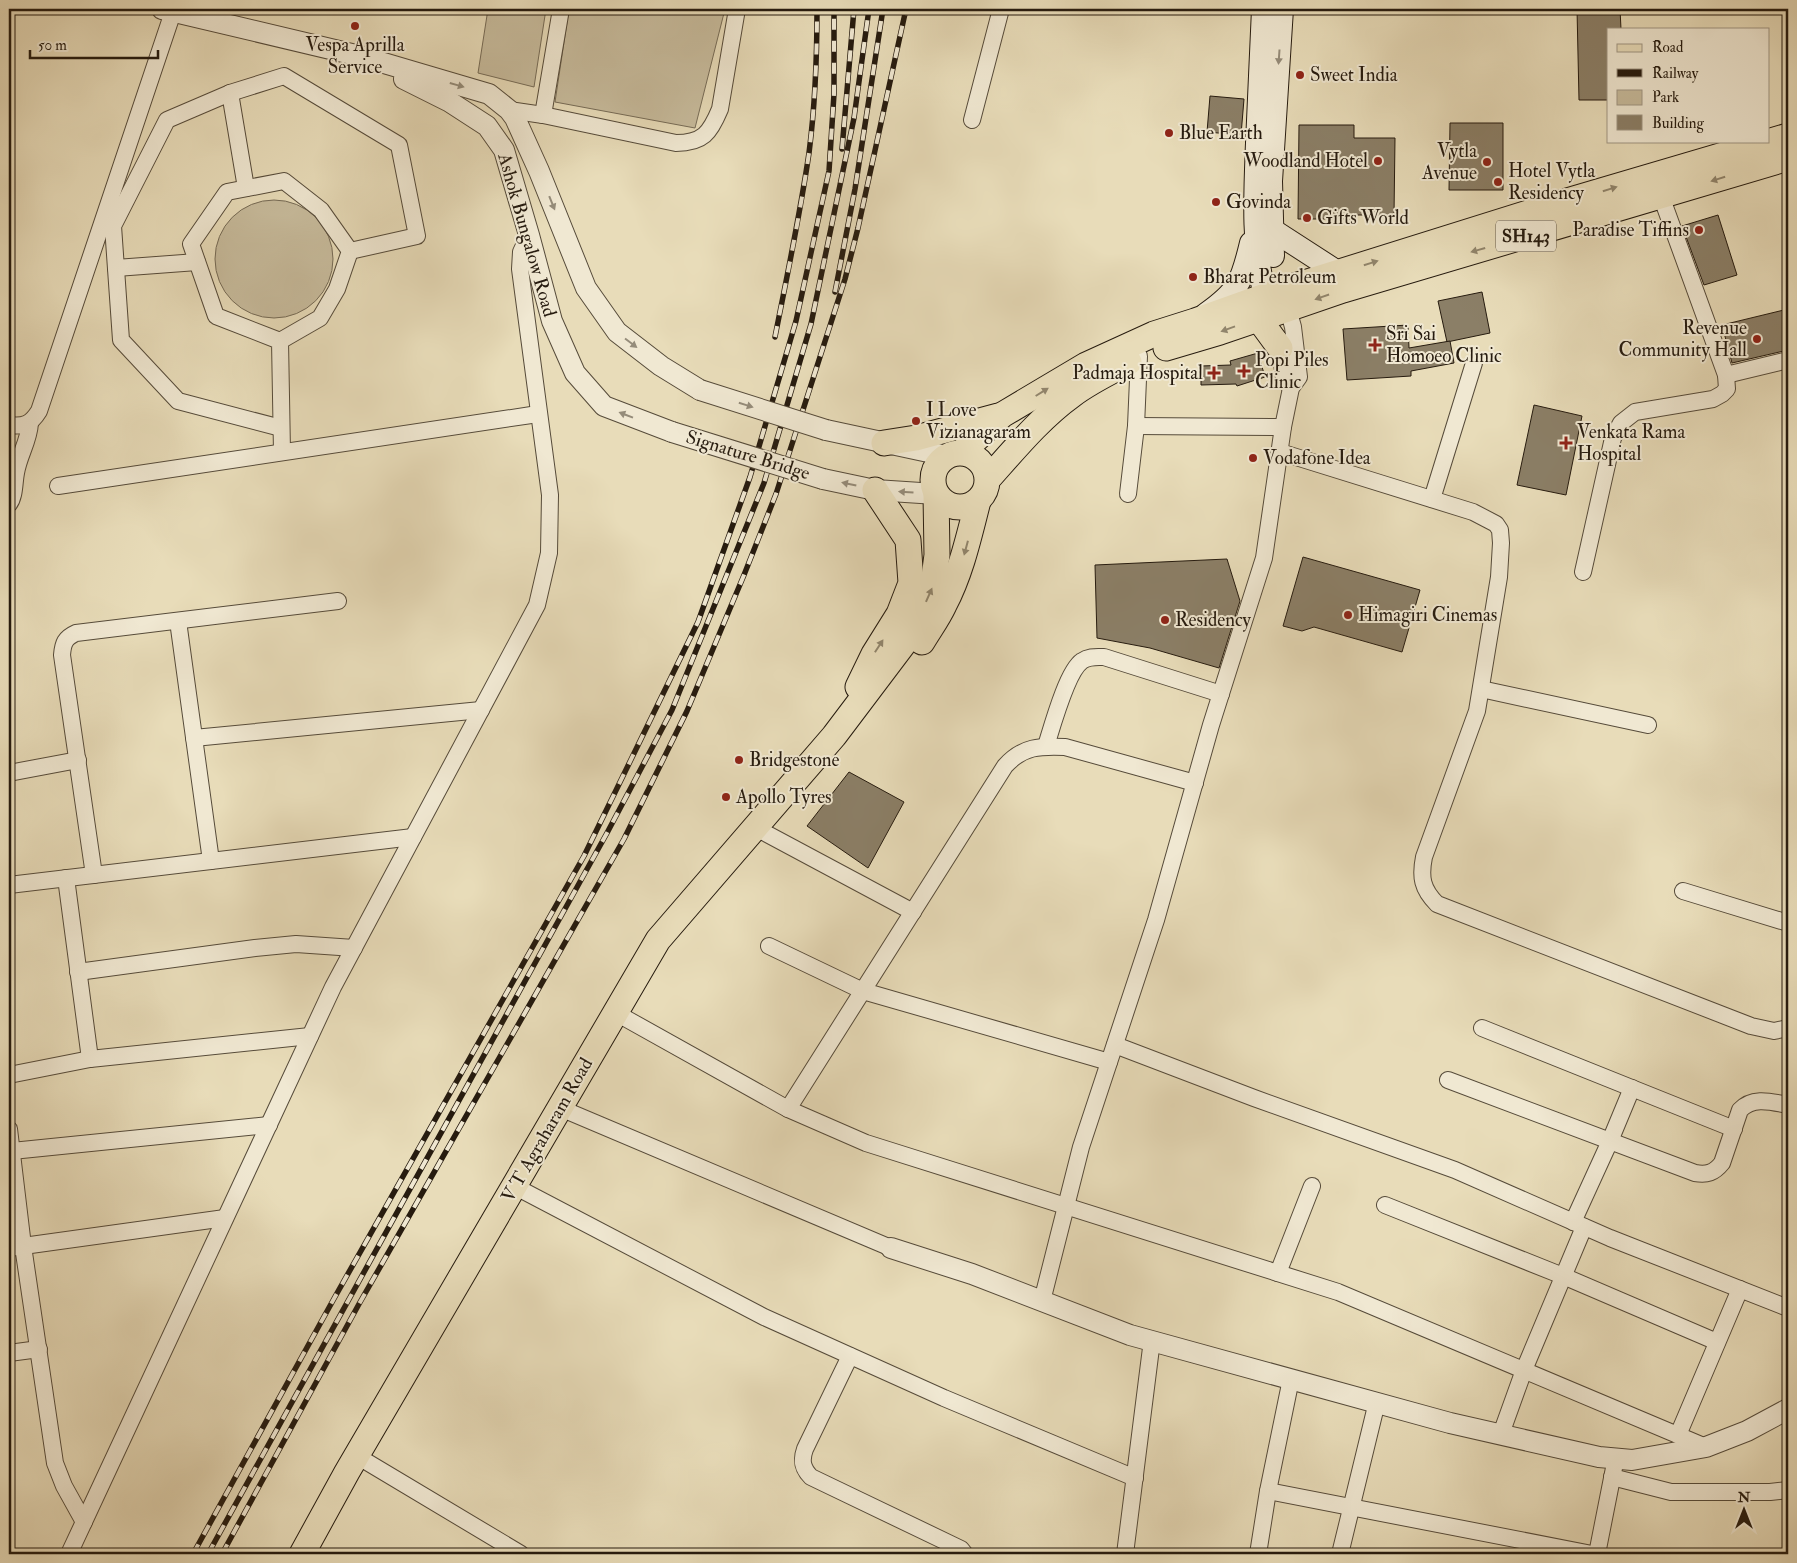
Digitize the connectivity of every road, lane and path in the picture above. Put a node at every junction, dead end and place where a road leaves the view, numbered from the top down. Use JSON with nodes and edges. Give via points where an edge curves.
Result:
{"nodes":[{"id":1,"x":170,"y":9,"type":"edge"},
{"id":2,"x":560,"y":9,"type":"edge"},
{"id":3,"x":737,"y":9,"type":"edge"},
{"id":4,"x":1001,"y":9,"type":"edge"},
{"id":5,"x":1263,"y":9,"type":"edge"},
{"id":6,"x":1282,"y":9,"type":"edge"},
{"id":7,"x":360,"y":56,"type":"junction"},
{"id":8,"x":230,"y":93,"type":"junction"},
{"id":9,"x":1267,"y":98,"type":"junction"},
{"id":10,"x":509,"y":110,"type":"junction"},
{"id":11,"x":543,"y":115,"type":"junction"},
{"id":12,"x":972,"y":120,"type":"dead end"},
{"id":13,"x":1788,"y":136,"type":"edge"},
{"id":14,"x":1770,"y":141,"type":"edge"},
{"id":15,"x":1768,"y":142,"type":"edge"},
{"id":16,"x":1788,"y":159,"type":"edge"},
{"id":17,"x":246,"y":188,"type":"junction"},
{"id":18,"x":1661,"y":196,"type":"junction"},
{"id":19,"x":1263,"y":226,"type":"junction"},
{"id":20,"x":529,"y":235,"type":"junction"},
{"id":21,"x":350,"y":251,"type":"junction"},
{"id":22,"x":197,"y":262,"type":"junction"},
{"id":23,"x":116,"y":268,"type":"junction"},
{"id":24,"x":1339,"y":273,"type":"junction"},
{"id":25,"x":1273,"y":300,"type":"junction"},
{"id":26,"x":1195,"y":321,"type":"junction"},
{"id":27,"x":280,"y":340,"type":"junction"},
{"id":28,"x":1280,"y":348,"type":"joint"},
{"id":29,"x":1139,"y":356,"type":"junction"},
{"id":30,"x":1788,"y":360,"type":"edge"},
{"id":31,"x":1474,"y":363,"type":"dead end"},
{"id":32,"x":1726,"y":375,"type":"junction"},
{"id":33,"x":1291,"y":388,"type":"junction"},
{"id":34,"x":538,"y":414,"type":"junction"},
{"id":35,"x":1002,"y":415,"type":"junction"},
{"id":36,"x":30,"y":422,"type":"junction"},
{"id":37,"x":9,"y":425,"type":"edge"},
{"id":38,"x":1136,"y":426,"type":"junction"},
{"id":39,"x":1283,"y":427,"type":"junction"},
{"id":40,"x":281,"y":428,"type":"junction"},
{"id":41,"x":672,"y":432,"type":"joint"},
{"id":42,"x":884,"y":442,"type":"junction"},
{"id":43,"x":282,"y":452,"type":"junction"},
{"id":44,"x":1280,"y":452,"type":"junction"},
{"id":45,"x":954,"y":454,"type":"junction"},
{"id":46,"x":58,"y":486,"type":"dead end"},
{"id":47,"x":934,"y":487,"type":"junction"},
{"id":48,"x":875,"y":490,"type":"junction"},
{"id":49,"x":983,"y":490,"type":"junction"},
{"id":50,"x":1128,"y":494,"type":"dead end"},
{"id":51,"x":1432,"y":500,"type":"junction"},
{"id":52,"x":9,"y":504,"type":"edge"},
{"id":53,"x":1583,"y":572,"type":"dead end"},
{"id":54,"x":338,"y":601,"type":"dead end"},
{"id":55,"x":178,"y":621,"type":"junction"},
{"id":56,"x":1480,"y":689,"type":"junction"},
{"id":57,"x":1221,"y":694,"type":"junction"},
{"id":58,"x":481,"y":710,"type":"junction"},
{"id":59,"x":1648,"y":725,"type":"dead end"},
{"id":60,"x":834,"y":736,"type":"junction"},
{"id":61,"x":194,"y":738,"type":"junction"},
{"id":62,"x":1046,"y":746,"type":"junction"},
{"id":63,"x":78,"y":760,"type":"junction"},
{"id":64,"x":9,"y":772,"type":"edge"},
{"id":65,"x":1195,"y":783,"type":"junction"},
{"id":66,"x":756,"y":828,"type":"junction"},
{"id":67,"x":413,"y":837,"type":"junction"},
{"id":68,"x":211,"y":861,"type":"junction"},
{"id":69,"x":94,"y":875,"type":"junction"},
{"id":70,"x":66,"y":878,"type":"junction"},
{"id":71,"x":9,"y":885,"type":"edge"},
{"id":72,"x":1684,"y":891,"type":"dead end"},
{"id":73,"x":913,"y":912,"type":"junction"},
{"id":74,"x":1788,"y":923,"type":"edge"},
{"id":75,"x":769,"y":946,"type":"dead end"},
{"id":76,"x":354,"y":948,"type":"junction"},
{"id":77,"x":78,"y":972,"type":"junction"},
{"id":78,"x":863,"y":991,"type":"junction"},
{"id":79,"x":616,"y":1013,"type":"junction"},
{"id":80,"x":1482,"y":1028,"type":"dead end"},
{"id":81,"x":1788,"y":1028,"type":"edge"},
{"id":82,"x":310,"y":1036,"type":"junction"},
{"id":83,"x":1115,"y":1045,"type":"junction"},
{"id":84,"x":90,"y":1060,"type":"junction"},
{"id":85,"x":1110,"y":1062,"type":"junction"},
{"id":86,"x":9,"y":1075,"type":"edge"},
{"id":87,"x":1448,"y":1080,"type":"dead end"},
{"id":88,"x":1632,"y":1088,"type":"junction"},
{"id":89,"x":1788,"y":1105,"type":"edge"},
{"id":90,"x":560,"y":1108,"type":"junction"},
{"id":91,"x":788,"y":1109,"type":"junction"},
{"id":92,"x":269,"y":1125,"type":"junction"},
{"id":93,"x":9,"y":1129,"type":"edge"},
{"id":94,"x":1734,"y":1129,"type":"junction"},
{"id":95,"x":1610,"y":1141,"type":"junction"},
{"id":96,"x":12,"y":1151,"type":"junction"},
{"id":97,"x":514,"y":1186,"type":"junction"},
{"id":98,"x":1312,"y":1186,"type":"dead end"},
{"id":99,"x":1067,"y":1206,"type":"junction"},
{"id":100,"x":1385,"y":1206,"type":"dead end"},
{"id":101,"x":225,"y":1218,"type":"junction"},
{"id":102,"x":1578,"y":1224,"type":"junction"},
{"id":103,"x":16,"y":1247,"type":"edge"},
{"id":104,"x":891,"y":1248,"type":"joint"},
{"id":105,"x":1278,"y":1273,"type":"junction"},
{"id":106,"x":1563,"y":1276,"type":"junction"},
{"id":107,"x":1740,"y":1289,"type":"junction"},
{"id":108,"x":1042,"y":1301,"type":"junction"},
{"id":109,"x":1788,"y":1308,"type":"edge"},
{"id":110,"x":1152,"y":1340,"type":"junction"},
{"id":111,"x":1718,"y":1342,"type":"junction"},
{"id":112,"x":39,"y":1350,"type":"junction"},
{"id":113,"x":9,"y":1353,"type":"edge"},
{"id":114,"x":850,"y":1356,"type":"junction"},
{"id":115,"x":1524,"y":1370,"type":"junction"},
{"id":116,"x":1291,"y":1379,"type":"junction"},
{"id":117,"x":1376,"y":1402,"type":"junction"},
{"id":118,"x":1788,"y":1409,"type":"edge"},
{"id":119,"x":1501,"y":1434,"type":"junction"},
{"id":120,"x":1678,"y":1435,"type":"junction"},
{"id":121,"x":1706,"y":1447,"type":"junction"},
{"id":122,"x":357,"y":1456,"type":"junction"},
{"id":123,"x":1614,"y":1468,"type":"junction"},
{"id":124,"x":1135,"y":1478,"type":"junction"},
{"id":125,"x":1788,"y":1490,"type":"edge"},
{"id":126,"x":1268,"y":1491,"type":"junction"},
{"id":127,"x":1351,"y":1508,"type":"junction"},
{"id":128,"x":84,"y":1522,"type":"junction"},
{"id":129,"x":69,"y":1554,"type":"edge"},
{"id":130,"x":302,"y":1554,"type":"edge"},
{"id":131,"x":521,"y":1554,"type":"edge"},
{"id":132,"x":965,"y":1554,"type":"edge"},
{"id":133,"x":1126,"y":1554,"type":"edge"},
{"id":134,"x":1258,"y":1554,"type":"edge"},
{"id":135,"x":1340,"y":1554,"type":"edge"},
{"id":136,"x":1592,"y":1554,"type":"edge"},
{"id":137,"x":1597,"y":1554,"type":"edge"}],
"edges":[{"from":1,"to":7,"type":"street","name":"Ashok Bungalow Road"},
{"from":1,"to":36,"type":"street","via":[[39,411]]},
{"from":2,"to":11,"type":"street"},
{"from":3,"to":11,"type":"street","via":[[720,109],[714,124],[697,141],[676,143]]},
{"from":4,"to":12,"type":"street"},
{"from":5,"to":9,"type":"main road"},
{"from":6,"to":9,"type":"main road","one_way":true},
{"from":7,"to":10,"type":"street","name":"Ashok Bungalow Road","one_way":true,"via":[[489,94]]},
{"from":7,"to":20,"type":"street","name":"Ashok Bungalow Road","via":[[450,102],[487,126],[504,150]]},
{"from":8,"to":17,"type":"street"},
{"from":8,"to":21,"type":"street","via":[[284,76],[399,145],[417,236]]},
{"from":8,"to":23,"type":"street","via":[[167,120],[113,226]]},
{"from":9,"to":19,"type":"main road"},
{"from":10,"to":11,"type":"street"},
{"from":10,"to":42,"type":"street","name":"Ashok Bungalow Road","one_way":true,"bridge":true,"via":[[539,171],[586,288],[617,332],[661,366],[700,390],[826,430]]},
{"from":14,"to":13,"type":"main road","number":"SH143","one_way":true},
{"from":24,"to":15,"type":"main road","number":"SH143","one_way":true},
{"from":16,"to":18,"type":"main road","number":"SH143","one_way":true},
{"from":17,"to":21,"type":"street","via":[[284,181],[321,210]]},
{"from":17,"to":22,"type":"street","via":[[227,192],[191,244]]},
{"from":18,"to":25,"type":"main road","number":"SH143","one_way":true,"via":[[1343,290]]},
{"from":18,"to":32,"type":"street"},
{"from":19,"to":24,"type":"main road"},
{"from":19,"to":25,"type":"main road","via":[[1258,262]]},
{"from":19,"to":26,"type":"main road","via":[[1238,284],[1225,301]]},
{"from":20,"to":34,"type":"street","via":[[521,252],[520,269]]},
{"from":41,"to":20,"type":"street","name":"Ashok Bungalow Road","one_way":true,"via":[[604,406],[575,373],[552,321]]},
{"from":21,"to":27,"type":"street","via":[[336,289],[320,318]]},
{"from":22,"to":23,"type":"street"},
{"from":22,"to":27,"type":"street","via":[[216,316]]},
{"from":23,"to":40,"type":"street","via":[[121,340],[178,401]]},
{"from":24,"to":25,"type":"main road","number":"SH143"},
{"from":25,"to":26,"type":"main road","number":"SH143"},
{"from":25,"to":28,"type":"main road"},
{"from":25,"to":29,"type":"main road","number":"SH143","one_way":true,"via":[[1220,332]]},
{"from":25,"to":33,"type":"street","via":[[1293,327],[1299,378]]},
{"from":35,"to":26,"type":"main road","number":"SH143","one_way":true,"via":[[1086,365],[1154,334]]},
{"from":27,"to":40,"type":"street"},
{"from":28,"to":33,"type":"street","via":[[1284,379]]},
{"from":29,"to":38,"type":"street"},
{"from":29,"to":49,"type":"main road","number":"SH143","via":[[1056,407]]},
{"from":30,"to":32,"type":"street"},
{"from":31,"to":51,"type":"street"},
{"from":32,"to":53,"type":"street","via":[[1727,389],[1713,399],[1635,412],[1621,423],[1613,438]]},
{"from":33,"to":39,"type":"street"},
{"from":34,"to":43,"type":"street"},
{"from":34,"to":58,"type":"street","via":[[550,495],[549,553],[537,605]]},
{"from":35,"to":42,"type":"main road","via":[[925,436]]},
{"from":35,"to":45,"type":"main road","number":"SH143"},
{"from":36,"to":37,"type":"street"},
{"from":36,"to":52,"type":"street"},
{"from":38,"to":39,"type":"street"},
{"from":38,"to":50,"type":"street"},
{"from":39,"to":44,"type":"street"},
{"from":40,"to":43,"type":"street"},
{"from":48,"to":41,"type":"street","name":"Signature Bridge","one_way":true,"bridge":true,"via":[[823,479]]},
{"from":42,"to":45,"type":"street","name":"Ashok Bungalow Road"},
{"from":43,"to":46,"type":"street"},
{"from":44,"to":51,"type":"street"},
{"from":44,"to":57,"type":"street","via":[[1264,558]]},
{"from":45,"to":47,"type":"main road","via":[[939,462],[934,470]]},
{"from":45,"to":49,"type":"main road","via":[[977,458],[986,471]]},
{"from":47,"to":48,"type":"street","name":"Signature Bridge","one_way":true},
{"from":47,"to":49,"type":"main road","via":[[945,503],[962,507],[970,505]]},
{"from":60,"to":47,"type":"main road","one_way":true,"via":[[911,634],[933,586],[937,555]]},
{"from":60,"to":48,"type":"main road","one_way":true,"via":[[874,654],[899,614],[911,583],[908,540]]},
{"from":49,"to":60,"type":"main road","one_way":true,"via":[[964,555],[944,605],[903,673]]},
{"from":51,"to":56,"type":"street","via":[[1488,518],[1500,530],[1499,577]]},
{"from":54,"to":55,"type":"street"},
{"from":55,"to":61,"type":"street"},
{"from":55,"to":63,"type":"street","via":[[76,633],[65,641],[62,655]]},
{"from":56,"to":59,"type":"street"},
{"from":56,"to":81,"type":"street","via":[[1477,711],[1424,857],[1423,882],[1428,895],[1437,904],[1751,1026],[1774,1031]]},
{"from":57,"to":62,"type":"street","via":[[1104,657],[1087,658],[1071,674]]},
{"from":57,"to":65,"type":"street"},
{"from":58,"to":61,"type":"street"},
{"from":58,"to":67,"type":"street"},
{"from":60,"to":66,"type":"main road","name":"V T Agraharam Road"},
{"from":61,"to":68,"type":"street"},
{"from":62,"to":65,"type":"street","via":[[1065,747]]},
{"from":62,"to":73,"type":"street","via":[[1020,753],[1005,766]]},
{"from":63,"to":64,"type":"street"},
{"from":63,"to":69,"type":"street"},
{"from":65,"to":83,"type":"street","via":[[1156,920]]},
{"from":66,"to":73,"type":"street"},
{"from":66,"to":79,"type":"main road","name":"V T Agraharam Road","via":[[658,940]]},
{"from":67,"to":68,"type":"street"},
{"from":67,"to":76,"type":"street"},
{"from":68,"to":69,"type":"street"},
{"from":69,"to":70,"type":"street"},
{"from":70,"to":71,"type":"street"},
{"from":70,"to":77,"type":"street"},
{"from":72,"to":74,"type":"street"},
{"from":73,"to":78,"type":"street"},
{"from":75,"to":78,"type":"street"},
{"from":76,"to":77,"type":"street","via":[[296,944]]},
{"from":76,"to":82,"type":"street"},
{"from":77,"to":84,"type":"street"},
{"from":78,"to":85,"type":"street"},
{"from":78,"to":91,"type":"street"},
{"from":79,"to":90,"type":"main road","name":"V T Agraharam Road"},
{"from":79,"to":91,"type":"street"},
{"from":80,"to":88,"type":"street"},
{"from":82,"to":84,"type":"street"},
{"from":82,"to":92,"type":"street"},
{"from":83,"to":85,"type":"street"},
{"from":83,"to":102,"type":"street","via":[[1456,1170]]},
{"from":84,"to":86,"type":"street"},
{"from":85,"to":99,"type":"street","via":[[1081,1146]]},
{"from":87,"to":95,"type":"street"},
{"from":88,"to":94,"type":"street"},
{"from":88,"to":95,"type":"street"},
{"from":89,"to":94,"type":"street","via":[[1766,1102],[1745,1105]]},
{"from":90,"to":97,"type":"main road","name":"V T Agraharam Road"},
{"from":90,"to":104,"type":"street"},
{"from":91,"to":99,"type":"street","via":[[866,1143]]},
{"from":92,"to":96,"type":"street"},
{"from":92,"to":101,"type":"street"},
{"from":93,"to":96,"type":"street"},
{"from":94,"to":95,"type":"street","via":[[1722,1163],[1711,1173],[1703,1174]]},
{"from":95,"to":102,"type":"street"},
{"from":96,"to":103,"type":"street"},
{"from":97,"to":114,"type":"street","via":[[764,1317]]},
{"from":97,"to":122,"type":"main road","name":"V T Agraharam Road"},
{"from":98,"to":105,"type":"street"},
{"from":99,"to":105,"type":"street"},
{"from":99,"to":108,"type":"street"},
{"from":100,"to":106,"type":"street"},
{"from":101,"to":103,"type":"street"},
{"from":101,"to":128,"type":"street"},
{"from":102,"to":106,"type":"street"},
{"from":102,"to":107,"type":"street"},
{"from":103,"to":112,"type":"street"},
{"from":104,"to":108,"type":"street"},
{"from":105,"to":115,"type":"street","via":[[1338,1292]]},
{"from":106,"to":111,"type":"street"},
{"from":106,"to":115,"type":"street"},
{"from":107,"to":109,"type":"street"},
{"from":107,"to":111,"type":"street"},
{"from":108,"to":110,"type":"street"},
{"from":110,"to":116,"type":"street"},
{"from":110,"to":124,"type":"street"},
{"from":111,"to":120,"type":"street"},
{"from":112,"to":113,"type":"street"},
{"from":112,"to":128,"type":"street","via":[[55,1463]]},
{"from":114,"to":124,"type":"street"},
{"from":114,"to":132,"type":"street","via":[[805,1449],[802,1458],[805,1471],[811,1477],[962,1549]]},
{"from":115,"to":119,"type":"street"},
{"from":115,"to":120,"type":"street"},
{"from":116,"to":117,"type":"street"},
{"from":116,"to":126,"type":"street"},
{"from":117,"to":119,"type":"street"},
{"from":117,"to":127,"type":"street"},
{"from":118,"to":121,"type":"street","via":[[1746,1432]]},
{"from":119,"to":123,"type":"street","via":[[1599,1456]]},
{"from":120,"to":121,"type":"street"},
{"from":121,"to":123,"type":"street","via":[[1632,1460]]},
{"from":122,"to":130,"type":"main road","name":"V T Agraharam Road"},
{"from":122,"to":131,"type":"street"},
{"from":123,"to":125,"type":"street","via":[[1670,1492]]},
{"from":123,"to":137,"type":"street"},
{"from":124,"to":133,"type":"street"},
{"from":126,"to":127,"type":"street"},
{"from":126,"to":134,"type":"street"},
{"from":127,"to":135,"type":"street"},
{"from":127,"to":136,"type":"street"},
{"from":128,"to":129,"type":"street"}]}
